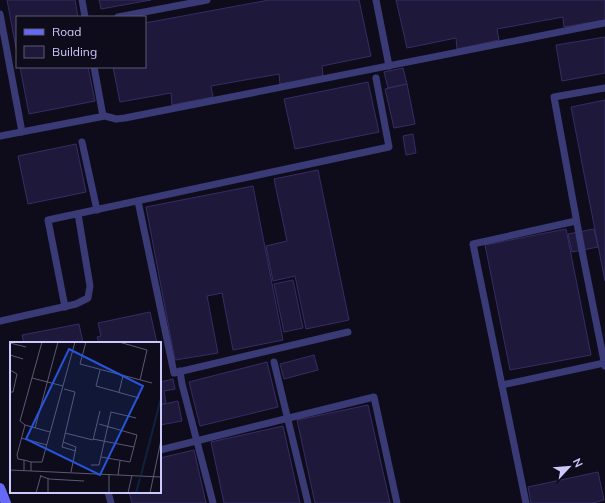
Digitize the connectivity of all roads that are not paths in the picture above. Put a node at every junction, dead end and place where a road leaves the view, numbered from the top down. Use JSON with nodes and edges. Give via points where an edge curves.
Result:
{"nodes":[{"id":1,"x":82,"y":0,"type":"edge"},
{"id":2,"x":207,"y":0,"type":"edge"},
{"id":3,"x":376,"y":0,"type":"edge"},
{"id":4,"x":0,"y":14,"type":"edge"},
{"id":5,"x":85,"y":16,"type":"edge"},
{"id":6,"x":123,"y":16,"type":"edge"},
{"id":7,"x":605,"y":23,"type":"edge"},
{"id":8,"x":389,"y":66,"type":"junction"},
{"id":9,"x":94,"y":68,"type":"edge"},
{"id":10,"x":376,"y":78,"type":"dead end"},
{"id":11,"x":605,"y":88,"type":"edge"},
{"id":12,"x":103,"y":116,"type":"junction"},
{"id":13,"x":22,"y":132,"type":"junction"},
{"id":14,"x":0,"y":136,"type":"edge"},
{"id":15,"x":82,"y":142,"type":"dead end"},
{"id":16,"x":138,"y":201,"type":"junction"},
{"id":17,"x":97,"y":210,"type":"junction"},
{"id":18,"x":78,"y":214,"type":"junction"},
{"id":19,"x":576,"y":221,"type":"junction"},
{"id":20,"x":65,"y":307,"type":"junction"},
{"id":21,"x":0,"y":321,"type":"edge"},
{"id":22,"x":348,"y":332,"type":"dead end"},
{"id":23,"x":274,"y":362,"type":"dead end"},
{"id":24,"x":605,"y":364,"type":"edge"},
{"id":25,"x":180,"y":371,"type":"junction"},
{"id":26,"x":502,"y":385,"type":"junction"},
{"id":27,"x":288,"y":418,"type":"junction"},
{"id":28,"x":196,"y":441,"type":"junction"},
{"id":29,"x":161,"y":450,"type":"edge"},
{"id":30,"x":0,"y":488,"type":"edge"},
{"id":31,"x":108,"y":493,"type":"edge"},
{"id":32,"x":6,"y":503,"type":"edge"},
{"id":33,"x":111,"y":503,"type":"edge"},
{"id":34,"x":212,"y":503,"type":"edge"},
{"id":35,"x":308,"y":503,"type":"edge"},
{"id":36,"x":397,"y":503,"type":"edge"},
{"id":37,"x":526,"y":503,"type":"edge"}],
"edges":[{"from":1,"to":5,"type":"lane"},
{"from":2,"to":6,"type":"lane"},
{"from":3,"to":8,"type":"lane"},
{"from":4,"to":13,"type":"lane"},
{"from":7,"to":8,"type":"lane"},
{"from":8,"to":12,"type":"lane","via":[[124,118]]},
{"from":9,"to":12,"type":"lane"},
{"from":10,"to":16,"type":"lane","via":[[389,147]]},
{"from":11,"to":19,"type":"lane","via":[[554,98]]},
{"from":12,"to":13,"type":"lane"},
{"from":13,"to":14,"type":"lane"},
{"from":15,"to":17,"type":"lane"},
{"from":16,"to":17,"type":"lane"},
{"from":16,"to":25,"type":"lane","via":[[174,372]]},
{"from":17,"to":18,"type":"lane"},
{"from":18,"to":20,"type":"lane","via":[[90,286],[88,298]]},
{"from":18,"to":20,"type":"lane","via":[[48,220]]},
{"from":19,"to":24,"type":"lane"},
{"from":19,"to":26,"type":"lane","via":[[473,244]]},
{"from":20,"to":21,"type":"lane"},
{"from":22,"to":25,"type":"lane"},
{"from":23,"to":27,"type":"lane"},
{"from":24,"to":26,"type":"lane"},
{"from":25,"to":28,"type":"lane"},
{"from":26,"to":37,"type":"lane"},
{"from":27,"to":28,"type":"lane"},
{"from":27,"to":35,"type":"lane"},
{"from":27,"to":36,"type":"lane","via":[[374,397]]},
{"from":28,"to":29,"type":"lane"},
{"from":28,"to":34,"type":"lane"},
{"from":30,"to":32,"type":"street"},
{"from":31,"to":33,"type":"lane"}]}
